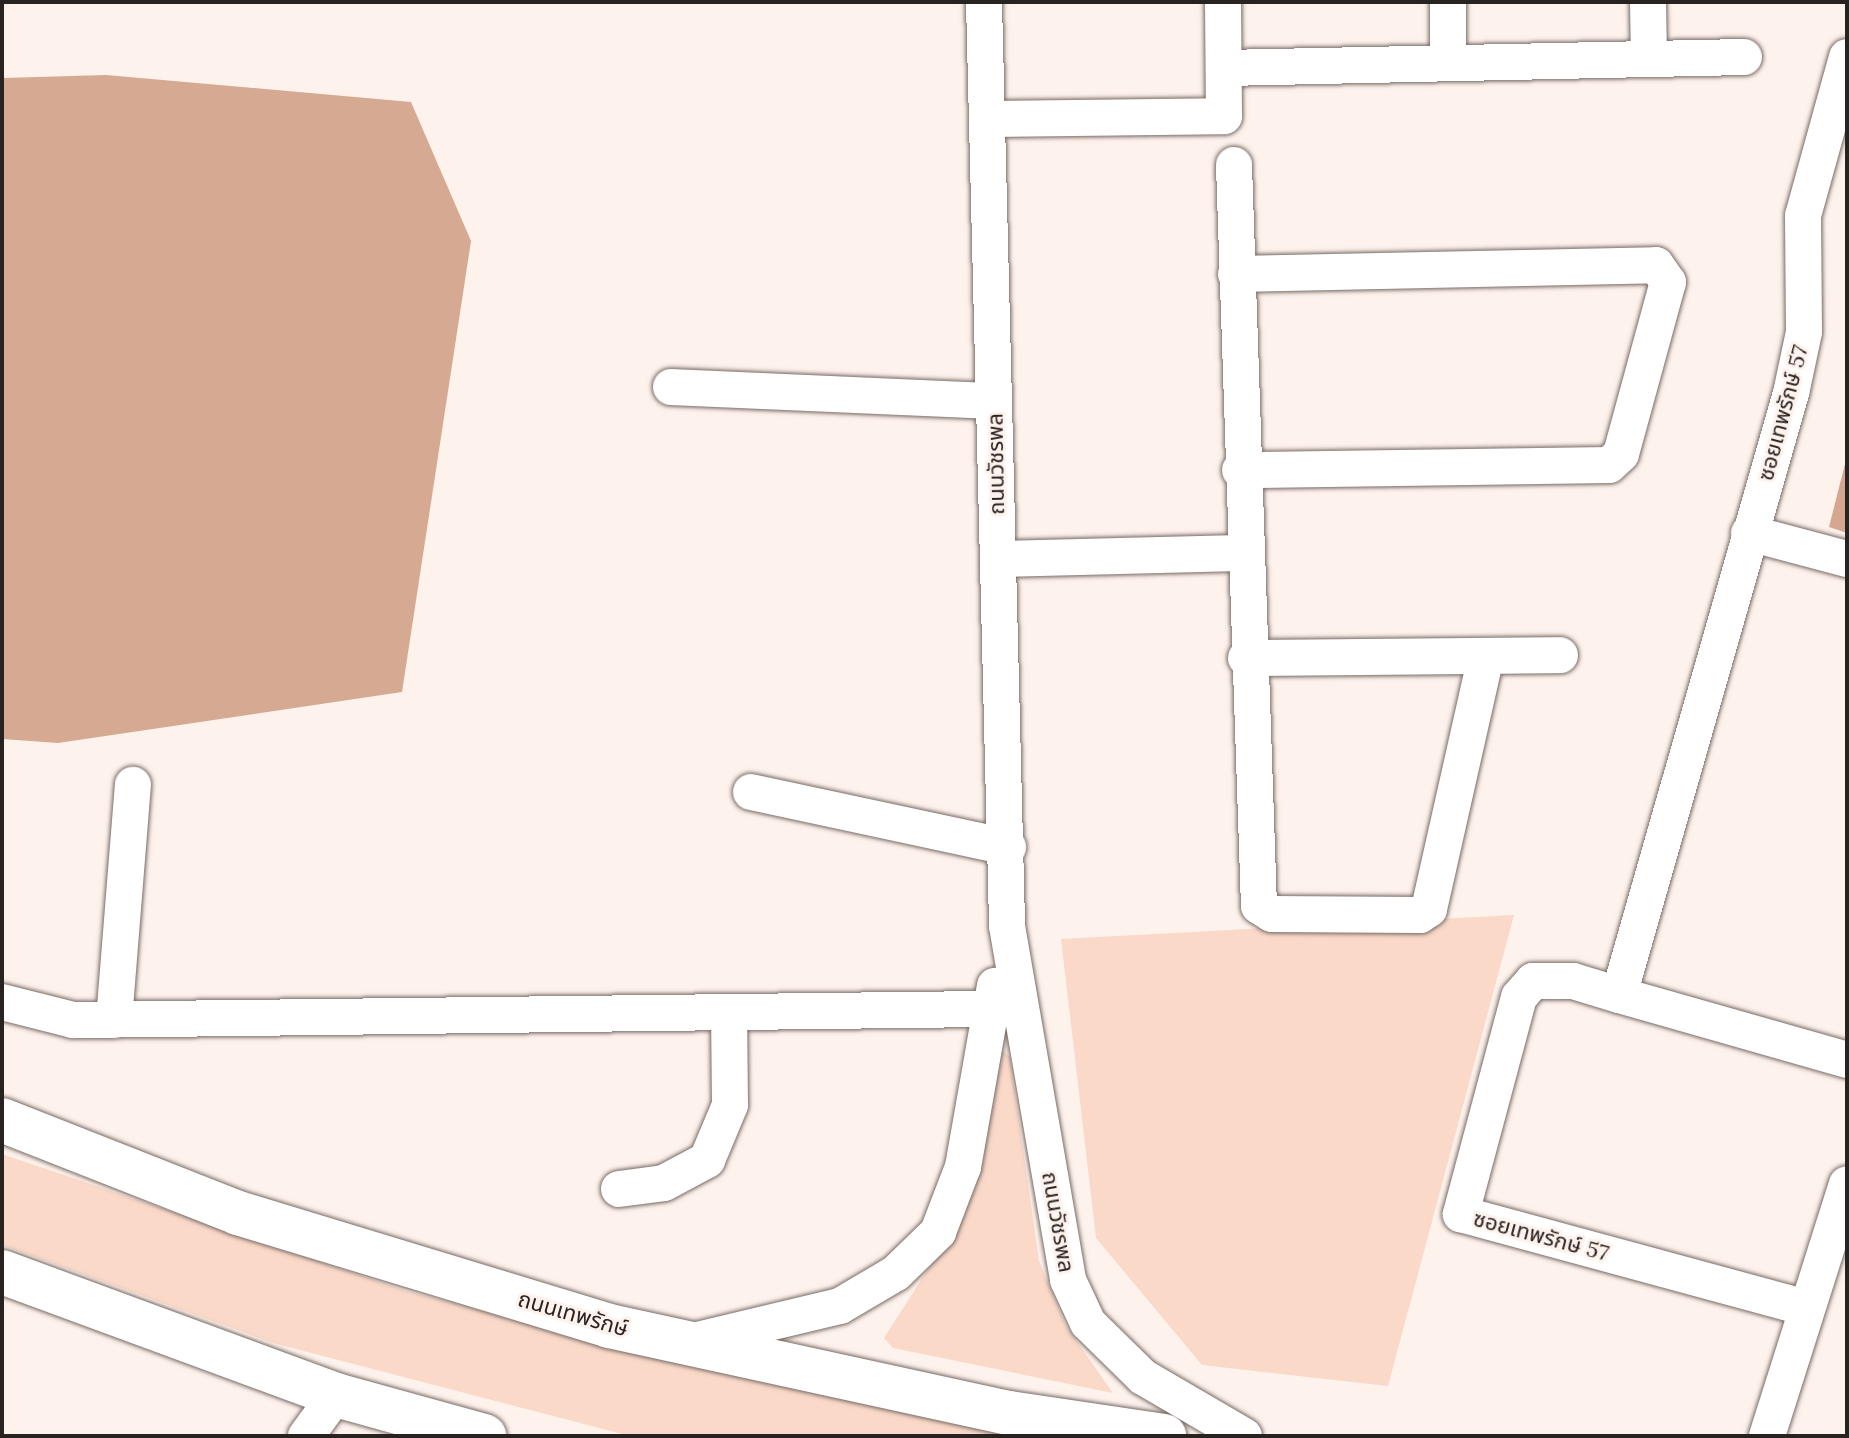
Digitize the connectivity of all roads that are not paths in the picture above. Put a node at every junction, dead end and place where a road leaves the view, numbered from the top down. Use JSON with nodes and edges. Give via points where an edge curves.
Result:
{"nodes":[{"id":1,"x":984,"y":2,"type":"edge"},
{"id":2,"x":1223,"y":2,"type":"edge"},
{"id":3,"x":1448,"y":2,"type":"edge"},
{"id":4,"x":1648,"y":2,"type":"edge"},
{"id":5,"x":1744,"y":57,"type":"dead end"},
{"id":6,"x":1847,"y":57,"type":"edge"},
{"id":7,"x":1649,"y":58,"type":"junction"},
{"id":8,"x":1448,"y":63,"type":"junction"},
{"id":9,"x":1224,"y":68,"type":"junction"},
{"id":10,"x":987,"y":119,"type":"junction"},
{"id":11,"x":1234,"y":165,"type":"dead end"},
{"id":12,"x":1236,"y":274,"type":"junction"},
{"id":13,"x":671,"y":387,"type":"dead end"},
{"id":14,"x":994,"y":401,"type":"junction"},
{"id":15,"x":1240,"y":470,"type":"junction"},
{"id":16,"x":1749,"y":533,"type":"junction"},
{"id":17,"x":1242,"y":553,"type":"junction"},
{"id":18,"x":998,"y":559,"type":"junction"},
{"id":19,"x":1847,"y":559,"type":"edge"},
{"id":20,"x":1560,"y":655,"type":"dead end"},
{"id":21,"x":1246,"y":658,"type":"junction"},
{"id":22,"x":1485,"y":660,"type":"junction"},
{"id":23,"x":133,"y":785,"type":"dead end"},
{"id":24,"x":751,"y":792,"type":"dead end"},
{"id":25,"x":1008,"y":847,"type":"junction"},
{"id":26,"x":1007,"y":926,"type":"junction"},
{"id":27,"x":1619,"y":995,"type":"junction"},
{"id":28,"x":2,"y":1002,"type":"edge"},
{"id":29,"x":991,"y":1009,"type":"junction"},
{"id":30,"x":729,"y":1012,"type":"junction"},
{"id":31,"x":114,"y":1020,"type":"junction"},
{"id":32,"x":1847,"y":1060,"type":"edge"},
{"id":33,"x":2,"y":1120,"type":"edge"},
{"id":34,"x":1847,"y":1184,"type":"edge"},
{"id":35,"x":619,"y":1189,"type":"dead end"},
{"id":36,"x":2,"y":1272,"type":"edge"},
{"id":37,"x":1804,"y":1307,"type":"junction"},
{"id":38,"x":689,"y":1342,"type":"junction"},
{"id":39,"x":336,"y":1395,"type":"junction"},
{"id":40,"x":306,"y":1436,"type":"edge"},
{"id":41,"x":484,"y":1436,"type":"edge"},
{"id":42,"x":1164,"y":1436,"type":"edge"},
{"id":43,"x":1244,"y":1436,"type":"edge"},
{"id":44,"x":1767,"y":1436,"type":"edge"}],
"edges":[{"from":1,"to":10,"type":"street","name":"ถนนวัชรพล"},
{"from":2,"to":9,"type":"street"},
{"from":3,"to":8,"type":"street"},
{"from":4,"to":7,"type":"street"},
{"from":5,"to":7,"type":"street"},
{"from":6,"to":16,"type":"street","name":"ซอยเทพรักษ์ 57","via":[[1803,216],[1804,332]]},
{"from":7,"to":8,"type":"street"},
{"from":8,"to":9,"type":"street"},
{"from":9,"to":10,"type":"street","via":[[1224,116]]},
{"from":10,"to":14,"type":"street","name":"ถนนวัชรพล"},
{"from":11,"to":12,"type":"street"},
{"from":12,"to":15,"type":"street"},
{"from":12,"to":15,"type":"street","via":[[1656,265],[1668,282],[1621,454],[1609,465]]},
{"from":13,"to":14,"type":"street"},
{"from":14,"to":18,"type":"street","name":"ถนนวัชรพล"},
{"from":15,"to":17,"type":"street"},
{"from":16,"to":19,"type":"street"},
{"from":16,"to":27,"type":"street","name":"ซอยเทพรักษ์ 57"},
{"from":17,"to":18,"type":"street"},
{"from":17,"to":21,"type":"street"},
{"from":18,"to":25,"type":"street","name":"ถนนวัชรพล"},
{"from":20,"to":22,"type":"street"},
{"from":21,"to":22,"type":"street"},
{"from":21,"to":22,"type":"street","via":[[1254,896],[1272,914],[1287,915],[1420,915],[1429,909]]},
{"from":23,"to":31,"type":"street"},
{"from":24,"to":25,"type":"street"},
{"from":25,"to":26,"type":"street","name":"ถนนวัชรพล"},
{"from":26,"to":29,"type":"street","name":"ถนนวัชรพล"},
{"from":26,"to":43,"type":"street","name":"ถนนวัชรพล","via":[[1068,1280],[1088,1323],[1143,1377]]},
{"from":27,"to":32,"type":"street","name":"ซอยเทพรักษ์ 57"},
{"from":27,"to":37,"type":"street","name":"ซอยเทพรักษ์ 57","via":[[1533,981],[1519,997],[1461,1214]]},
{"from":28,"to":31,"type":"street","via":[[73,1020]]},
{"from":29,"to":30,"type":"street"},
{"from":29,"to":38,"type":"street","name":"ถนนวัชรพล","via":[[963,1167],[938,1232],[896,1273],[840,1306]]},
{"from":30,"to":31,"type":"street"},
{"from":30,"to":35,"type":"street","via":[[730,1105],[707,1160],[664,1183]]},
{"from":33,"to":38,"type":"main road","name":"ถนนเทพรักษ์","via":[[238,1213],[609,1326]]},
{"from":34,"to":37,"type":"street"},
{"from":36,"to":39,"type":"main road"},
{"from":37,"to":44,"type":"street"},
{"from":38,"to":42,"type":"main road","name":"ถนนเทพรักษ์","via":[[1009,1413]]},
{"from":39,"to":40,"type":"street"},
{"from":39,"to":41,"type":"main road"}]}
